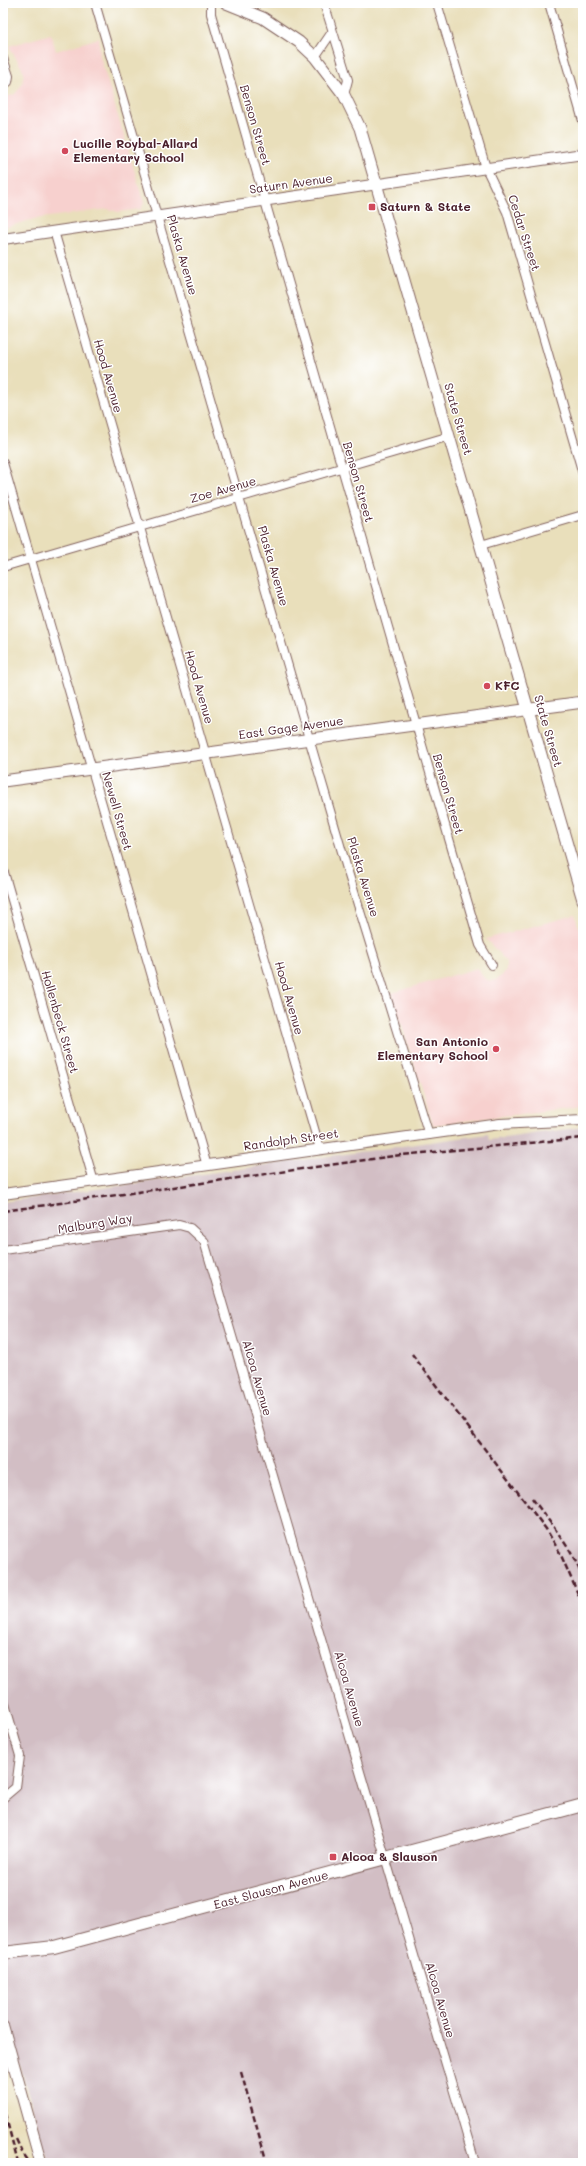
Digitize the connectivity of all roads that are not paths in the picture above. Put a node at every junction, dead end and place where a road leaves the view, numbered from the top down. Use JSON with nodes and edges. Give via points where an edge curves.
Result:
{"nodes":[{"id":1,"x":95,"y":3,"type":"edge"},
{"id":2,"x":211,"y":3,"type":"edge"},
{"id":3,"x":226,"y":3,"type":"edge"},
{"id":4,"x":324,"y":3,"type":"edge"},
{"id":5,"x":437,"y":3,"type":"edge"},
{"id":6,"x":549,"y":3,"type":"edge"},
{"id":7,"x":332,"y":32,"type":"junction"},
{"id":8,"x":315,"y":57,"type":"junction"},
{"id":9,"x":3,"y":58,"type":"edge"},
{"id":10,"x":3,"y":85,"type":"edge"},
{"id":11,"x":344,"y":94,"type":"junction"},
{"id":12,"x":583,"y":121,"type":"edge"},
{"id":13,"x":583,"y":154,"type":"edge"},
{"id":14,"x":486,"y":168,"type":"junction"},
{"id":15,"x":376,"y":185,"type":"junction"},
{"id":16,"x":264,"y":202,"type":"junction"},
{"id":17,"x":158,"y":216,"type":"junction"},
{"id":18,"x":54,"y":231,"type":"junction"},
{"id":19,"x":3,"y":238,"type":"edge"},
{"id":20,"x":450,"y":436,"type":"junction"},
{"id":21,"x":3,"y":463,"type":"edge"},
{"id":22,"x":341,"y":468,"type":"junction"},
{"id":23,"x":583,"y":474,"type":"edge"},
{"id":24,"x":240,"y":497,"type":"junction"},
{"id":25,"x":583,"y":515,"type":"edge"},
{"id":26,"x":140,"y":527,"type":"junction"},
{"id":27,"x":481,"y":544,"type":"junction"},
{"id":28,"x":31,"y":559,"type":"junction"},
{"id":29,"x":3,"y":567,"type":"edge"},
{"id":30,"x":583,"y":702,"type":"edge"},
{"id":31,"x":528,"y":709,"type":"junction"},
{"id":32,"x":416,"y":725,"type":"junction"},
{"id":33,"x":310,"y":739,"type":"junction"},
{"id":34,"x":205,"y":753,"type":"junction"},
{"id":35,"x":92,"y":769,"type":"junction"},
{"id":36,"x":3,"y":781,"type":"edge"},
{"id":37,"x":3,"y":869,"type":"edge"},
{"id":38,"x":583,"y":900,"type":"edge"},
{"id":39,"x":492,"y":965,"type":"dead end"},
{"id":40,"x":583,"y":1120,"type":"edge"},
{"id":41,"x":429,"y":1135,"type":"junction"},
{"id":42,"x":320,"y":1149,"type":"junction"},
{"id":43,"x":207,"y":1166,"type":"junction"},
{"id":44,"x":94,"y":1182,"type":"junction"},
{"id":45,"x":3,"y":1194,"type":"edge"},
{"id":46,"x":190,"y":1228,"type":"joint"},
{"id":47,"x":3,"y":1250,"type":"edge"},
{"id":48,"x":3,"y":1697,"type":"edge"},
{"id":49,"x":3,"y":1798,"type":"edge"},
{"id":50,"x":583,"y":1805,"type":"edge"},
{"id":51,"x":386,"y":1859,"type":"junction"},
{"id":52,"x":3,"y":1953,"type":"edge"},
{"id":53,"x":3,"y":2027,"type":"edge"},
{"id":54,"x":41,"y":2163,"type":"edge"},
{"id":55,"x":475,"y":2163,"type":"edge"}],
"edges":[{"from":1,"to":17,"type":"street","name":"Plaska Avenue"},
{"from":2,"to":16,"type":"street","name":"Benson Street","via":[[211,14]]},
{"from":3,"to":8,"type":"main road","name":"State Street","via":[[282,29]]},
{"from":4,"to":7,"type":"street"},
{"from":5,"to":14,"type":"street","name":"Cedar Street"},
{"from":6,"to":12,"type":"street"},
{"from":7,"to":8,"type":"street"},
{"from":7,"to":11,"type":"street","via":[[339,46],[348,80]]},
{"from":8,"to":11,"type":"main road","name":"State Street"},
{"from":9,"to":10,"type":"street","via":[[9,76],[8,82]]},
{"from":11,"to":15,"type":"main road","name":"State Street","via":[[360,128]]},
{"from":13,"to":14,"type":"street","name":"Saturn Avenue"},
{"from":14,"to":15,"type":"street","name":"Saturn Avenue"},
{"from":14,"to":23,"type":"street","name":"Cedar Street","via":[[507,212]]},
{"from":15,"to":16,"type":"street","name":"Saturn Avenue"},
{"from":15,"to":20,"type":"main road","name":"State Street"},
{"from":16,"to":17,"type":"street","name":"Saturn Avenue"},
{"from":16,"to":22,"type":"street","name":"Benson Street"},
{"from":17,"to":18,"type":"street","name":"Saturn Avenue"},
{"from":17,"to":24,"type":"street","name":"Plaska Avenue"},
{"from":18,"to":19,"type":"street","name":"Saturn Avenue"},
{"from":18,"to":26,"type":"street","name":"Hood Avenue"},
{"from":20,"to":22,"type":"street","name":"Zoe Avenue"},
{"from":20,"to":27,"type":"main road","name":"State Street"},
{"from":21,"to":28,"type":"street","name":"Newell Street"},
{"from":22,"to":24,"type":"street","name":"Zoe Avenue"},
{"from":22,"to":32,"type":"street","name":"Benson Street"},
{"from":24,"to":26,"type":"street","name":"Zoe Avenue"},
{"from":24,"to":33,"type":"street","name":"Plaska Avenue"},
{"from":25,"to":27,"type":"street"},
{"from":26,"to":28,"type":"street","name":"Zoe Avenue"},
{"from":26,"to":34,"type":"street","name":"Hood Avenue"},
{"from":27,"to":31,"type":"main road","name":"State Street"},
{"from":28,"to":29,"type":"street","name":"Zoe Avenue"},
{"from":28,"to":35,"type":"street","name":"Newell Street"},
{"from":30,"to":31,"type":"main road","name":"East Gage Avenue"},
{"from":31,"to":32,"type":"main road","name":"East Gage Avenue"},
{"from":31,"to":38,"type":"main road","name":"State Street"},
{"from":32,"to":33,"type":"main road","name":"East Gage Avenue"},
{"from":32,"to":39,"type":"street","name":"Benson Street","via":[[480,945]]},
{"from":33,"to":34,"type":"main road","name":"East Gage Avenue"},
{"from":33,"to":41,"type":"street","name":"Plaska Avenue"},
{"from":34,"to":35,"type":"main road","name":"East Gage Avenue"},
{"from":34,"to":42,"type":"street","name":"Hood Avenue"},
{"from":35,"to":36,"type":"main road","name":"East Gage Avenue"},
{"from":35,"to":43,"type":"street","name":"Newell Street"},
{"from":37,"to":44,"type":"street","name":"Hollenbeck Street"},
{"from":40,"to":41,"type":"street","name":"Randolph Street","via":[[500,1124]]},
{"from":41,"to":42,"type":"street","name":"Randolph Street"},
{"from":42,"to":43,"type":"street","name":"Randolph Street"},
{"from":43,"to":44,"type":"street","name":"Randolph Street"},
{"from":44,"to":45,"type":"street","name":"Randolph Street"},
{"from":46,"to":47,"type":"street","name":"Malburg Way","via":[[179,1225],[163,1226]]},
{"from":46,"to":51,"type":"street","name":"Alcoa Avenue","via":[[199,1234],[206,1244]]},
{"from":48,"to":49,"type":"street","via":[[20,1756],[16,1787]]},
{"from":50,"to":51,"type":"main road","name":"East Slauson Avenue"},
{"from":51,"to":52,"type":"main road","name":"East Slauson Avenue","via":[[54,1947]]},
{"from":51,"to":55,"type":"street","name":"Alcoa Avenue"},
{"from":53,"to":54,"type":"main road"}]}
